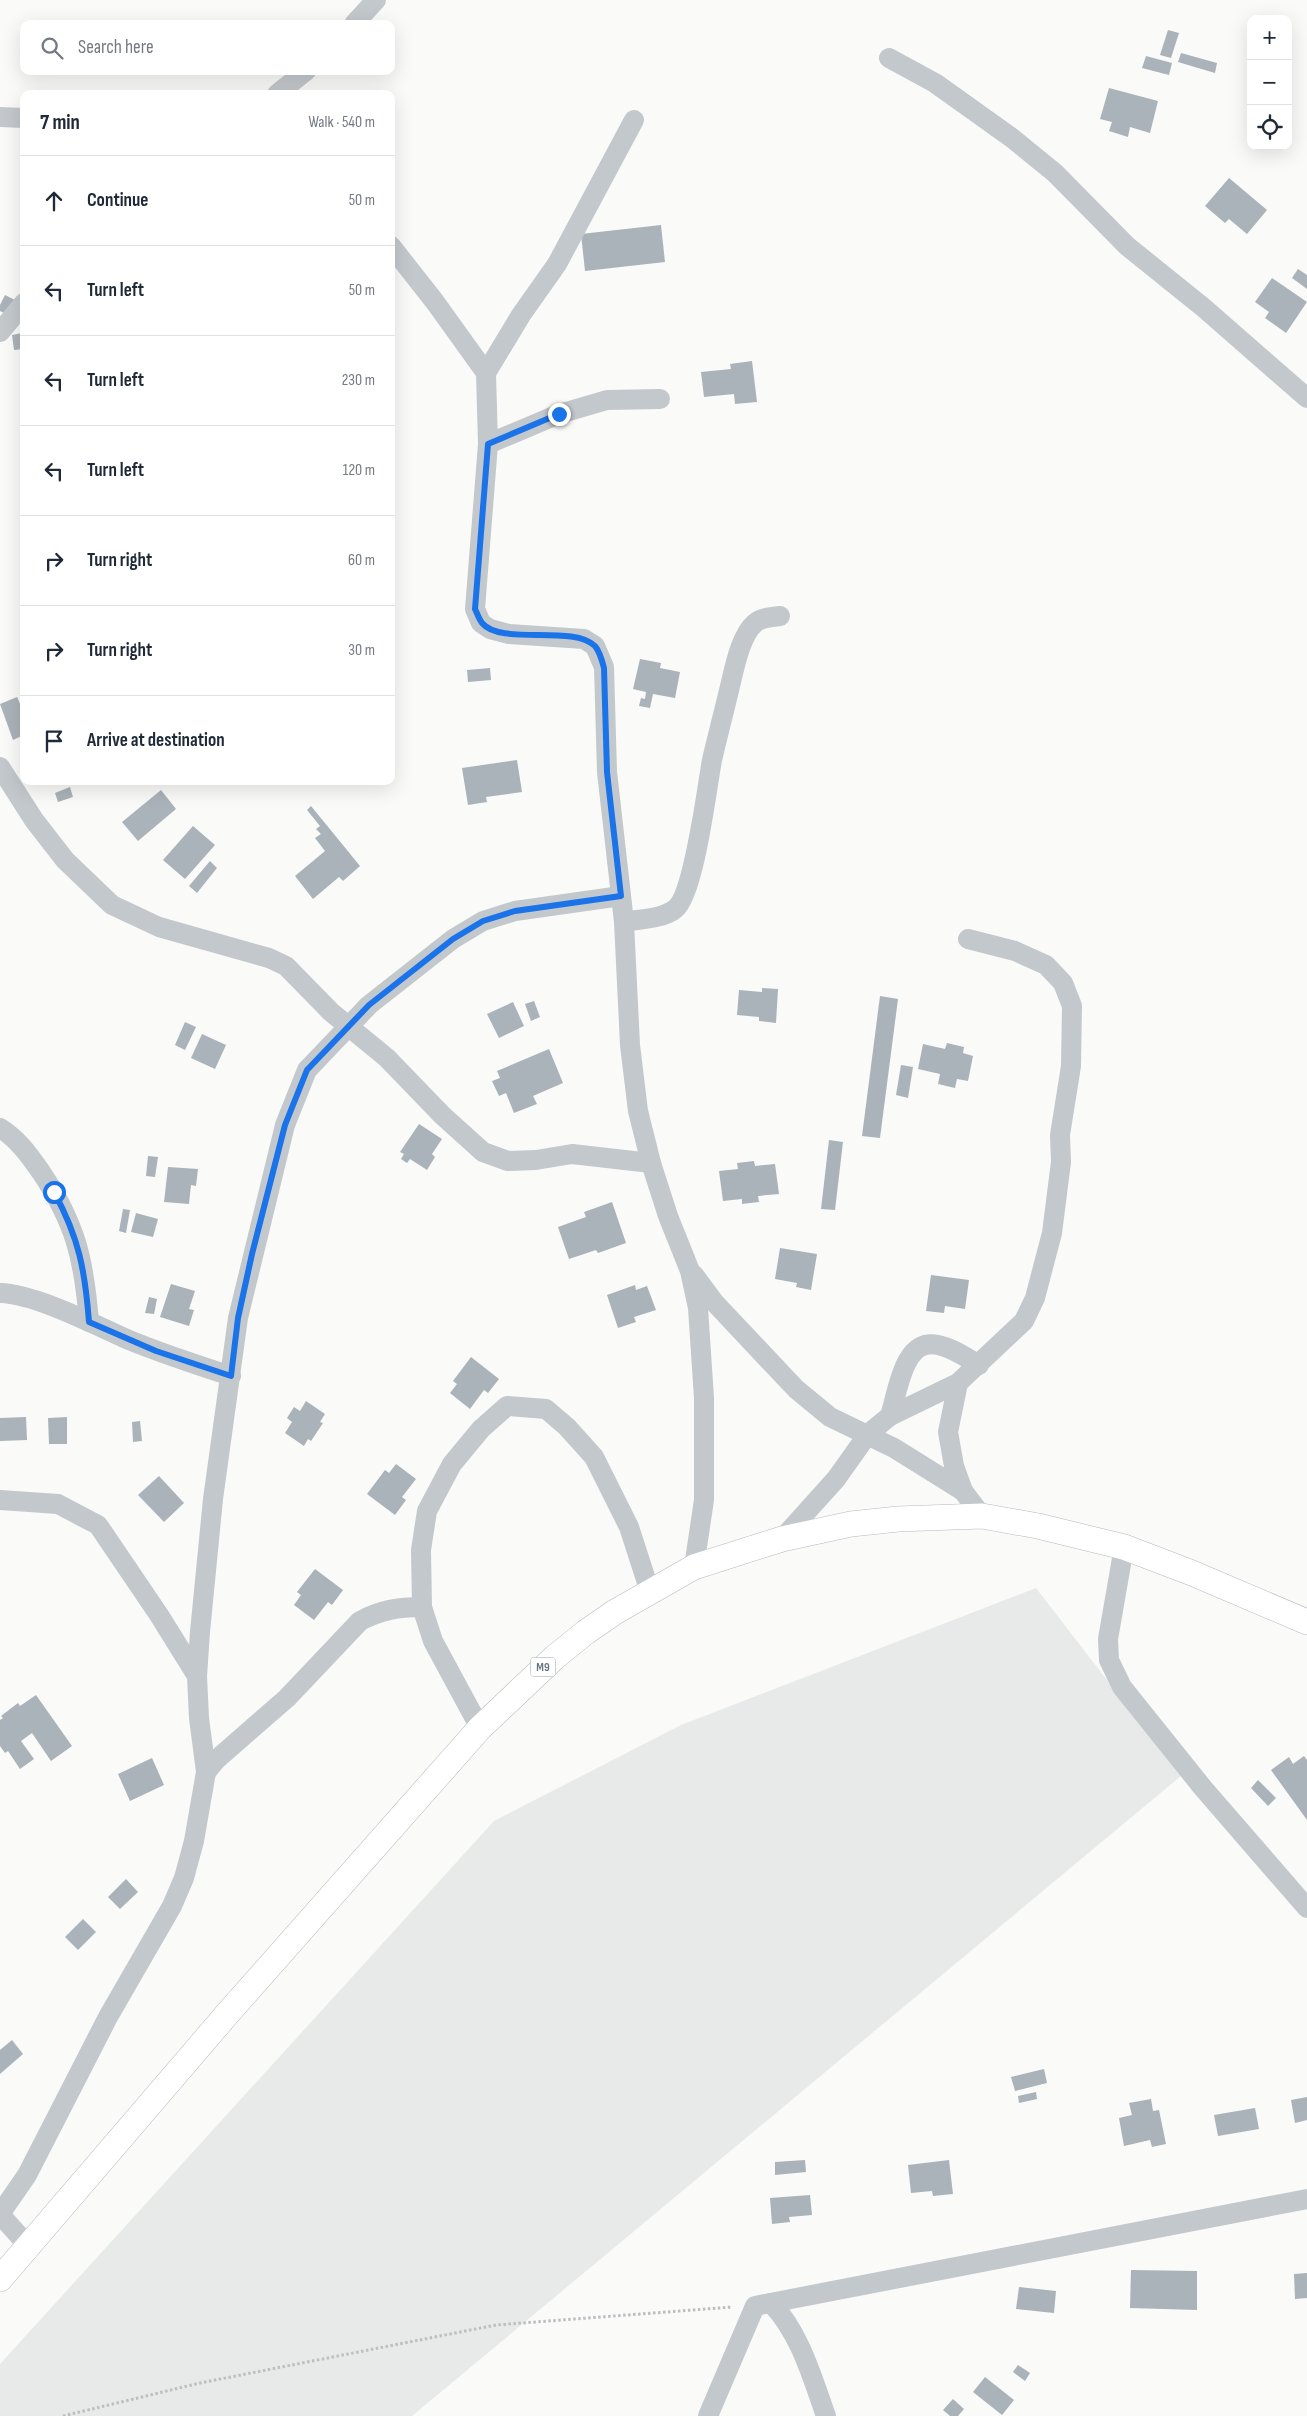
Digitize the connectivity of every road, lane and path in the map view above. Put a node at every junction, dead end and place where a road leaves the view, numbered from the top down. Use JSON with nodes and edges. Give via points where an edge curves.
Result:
{"nodes":[{"id":1,"x":376,"y":0,"type":"edge"},
{"id":2,"x":358,"y":20,"type":"edge"},
{"id":3,"x":888,"y":58,"type":"dead end"},
{"id":4,"x":302,"y":75,"type":"edge"},
{"id":5,"x":286,"y":90,"type":"edge"},
{"id":6,"x":0,"y":117,"type":"edge"},
{"id":7,"x":20,"y":118,"type":"edge"},
{"id":8,"x":634,"y":120,"type":"dead end"},
{"id":9,"x":395,"y":251,"type":"edge"},
{"id":10,"x":20,"y":308,"type":"edge"},
{"id":11,"x":0,"y":332,"type":"edge"},
{"id":12,"x":486,"y":373,"type":"junction"},
{"id":13,"x":1307,"y":398,"type":"edge"},
{"id":14,"x":660,"y":399,"type":"dead end"},
{"id":15,"x":488,"y":444,"type":"junction"},
{"id":16,"x":780,"y":616,"type":"dead end"},
{"id":17,"x":0,"y":767,"type":"edge"},
{"id":18,"x":621,"y":896,"type":"junction"},
{"id":19,"x":624,"y":922,"type":"junction"},
{"id":20,"x":968,"y":939,"type":"dead end"},
{"id":21,"x":348,"y":1028,"type":"junction"},
{"id":22,"x":0,"y":1128,"type":"edge"},
{"id":23,"x":651,"y":1163,"type":"junction"},
{"id":24,"x":690,"y":1271,"type":"junction"},
{"id":25,"x":0,"y":1293,"type":"edge"},
{"id":26,"x":89,"y":1322,"type":"junction"},
{"id":27,"x":980,"y":1366,"type":"junction"},
{"id":28,"x":231,"y":1376,"type":"junction"},
{"id":29,"x":958,"y":1383,"type":"junction"},
{"id":30,"x":890,"y":1416,"type":"junction"},
{"id":31,"x":868,"y":1434,"type":"junction"},
{"id":32,"x":963,"y":1491,"type":"junction"},
{"id":33,"x":0,"y":1500,"type":"edge"},
{"id":34,"x":982,"y":1516,"type":"junction"},
{"id":35,"x":782,"y":1539,"type":"junction"},
{"id":36,"x":1124,"y":1547,"type":"junction"},
{"id":37,"x":694,"y":1568,"type":"junction"},
{"id":38,"x":650,"y":1592,"type":"junction"},
{"id":39,"x":422,"y":1607,"type":"junction"},
{"id":40,"x":1307,"y":1622,"type":"edge"},
{"id":41,"x":197,"y":1676,"type":"junction"},
{"id":42,"x":480,"y":1728,"type":"junction"},
{"id":43,"x":206,"y":1772,"type":"junction"},
{"id":44,"x":1307,"y":1908,"type":"edge"},
{"id":45,"x":1307,"y":2199,"type":"edge"},
{"id":46,"x":0,"y":2214,"type":"edge"},
{"id":47,"x":29,"y":2247,"type":"junction"},
{"id":48,"x":0,"y":2279,"type":"edge"},
{"id":49,"x":763,"y":2304,"type":"junction"},
{"id":50,"x":63,"y":2416,"type":"edge"},
{"id":51,"x":708,"y":2416,"type":"edge"},
{"id":52,"x":826,"y":2416,"type":"edge"}],
"edges":[{"from":1,"to":2,"type":"street"},
{"from":3,"to":13,"type":"street","via":[[935,83],[1019,144],[1055,174],[1127,246]]},
{"from":4,"to":5,"type":"street"},
{"from":6,"to":7,"type":"street"},
{"from":8,"to":12,"type":"street","via":[[558,264],[521,315]]},
{"from":9,"to":12,"type":"street"},
{"from":10,"to":11,"type":"street"},
{"from":12,"to":15,"type":"street"},
{"from":14,"to":15,"type":"street","via":[[607,400],[559,414]]},
{"from":15,"to":18,"type":"street","via":[[475,609],[481,623],[490,630],[584,639],[595,646],[602,658],[607,772]]},
{"from":16,"to":19,"type":"street","via":[[761,619],[754,624],[745,638],[735,667],[713,758],[692,870],[683,898],[676,909],[666,914]]},
{"from":17,"to":21,"type":"street","via":[[65,860],[112,905],[159,927],[269,958],[286,966]]},
{"from":18,"to":19,"type":"street"},
{"from":18,"to":21,"type":"street","via":[[515,911],[483,921],[422,962],[369,1005]]},
{"from":19,"to":23,"type":"street","via":[[630,1046],[638,1111]]},
{"from":20,"to":27,"type":"street","via":[[1016,951],[1046,965],[1063,983],[1072,1006],[1071,1066],[1060,1135],[1061,1162],[1052,1233],[1035,1298],[1024,1321]]},
{"from":21,"to":23,"type":"street","via":[[387,1058],[483,1152],[508,1161],[572,1154]]},
{"from":21,"to":28,"type":"street","via":[[307,1070],[285,1125],[238,1318]]},
{"from":22,"to":26,"type":"street","via":[[17,1140],[31,1157],[69,1219],[84,1272]]},
{"from":23,"to":24,"type":"street"},
{"from":24,"to":31,"type":"street","via":[[714,1302],[796,1389],[830,1417]]},
{"from":24,"to":37,"type":"street","via":[[698,1308],[704,1398],[704,1500]]},
{"from":25,"to":26,"type":"street","via":[[12,1293]]},
{"from":26,"to":28,"type":"street","via":[[156,1351]]},
{"from":27,"to":29,"type":"street"},
{"from":27,"to":30,"type":"street","via":[[938,1345],[924,1344],[914,1350],[902,1370]]},
{"from":28,"to":41,"type":"street","via":[[213,1499]]},
{"from":29,"to":30,"type":"street"},
{"from":29,"to":32,"type":"street","via":[[948,1432],[954,1466]]},
{"from":30,"to":31,"type":"street"},
{"from":31,"to":32,"type":"street"},
{"from":31,"to":35,"type":"street","via":[[836,1479]]},
{"from":32,"to":34,"type":"street"},
{"from":33,"to":41,"type":"street","via":[[58,1504],[98,1525]]},
{"from":34,"to":35,"type":"main road","number":"M9","via":[[852,1524]]},
{"from":34,"to":36,"type":"main road","number":"M9"},
{"from":35,"to":37,"type":"main road","number":"M9"},
{"from":36,"to":40,"type":"main road","number":"M9"},
{"from":36,"to":44,"type":"street","via":[[1108,1638],[1109,1660],[1119,1680],[1203,1788]]},
{"from":37,"to":38,"type":"main road","number":"M9"},
{"from":38,"to":39,"type":"street","via":[[629,1527],[594,1456],[546,1409],[507,1406],[481,1429],[452,1464],[427,1511],[421,1550]]},
{"from":38,"to":42,"type":"main road","number":"M9","via":[[586,1632]]},
{"from":39,"to":42,"type":"street","via":[[433,1641]]},
{"from":39,"to":43,"type":"street","via":[[399,1607],[374,1613],[360,1621],[287,1698]]},
{"from":41,"to":43,"type":"street"},
{"from":42,"to":47,"type":"main road","number":"M9","via":[[228,2013]]},
{"from":43,"to":46,"type":"street","via":[[187,1869],[172,1906],[108,2017],[27,2175]]},
{"from":45,"to":49,"type":"street"},
{"from":46,"to":47,"type":"street"},
{"from":47,"to":48,"type":"main road","number":"M9"},
{"from":49,"to":50,"type":"path","via":[[496,2325],[200,2383]]},
{"from":49,"to":51,"type":"street"},
{"from":49,"to":52,"type":"street","via":[[780,2313],[805,2357]]}]}
